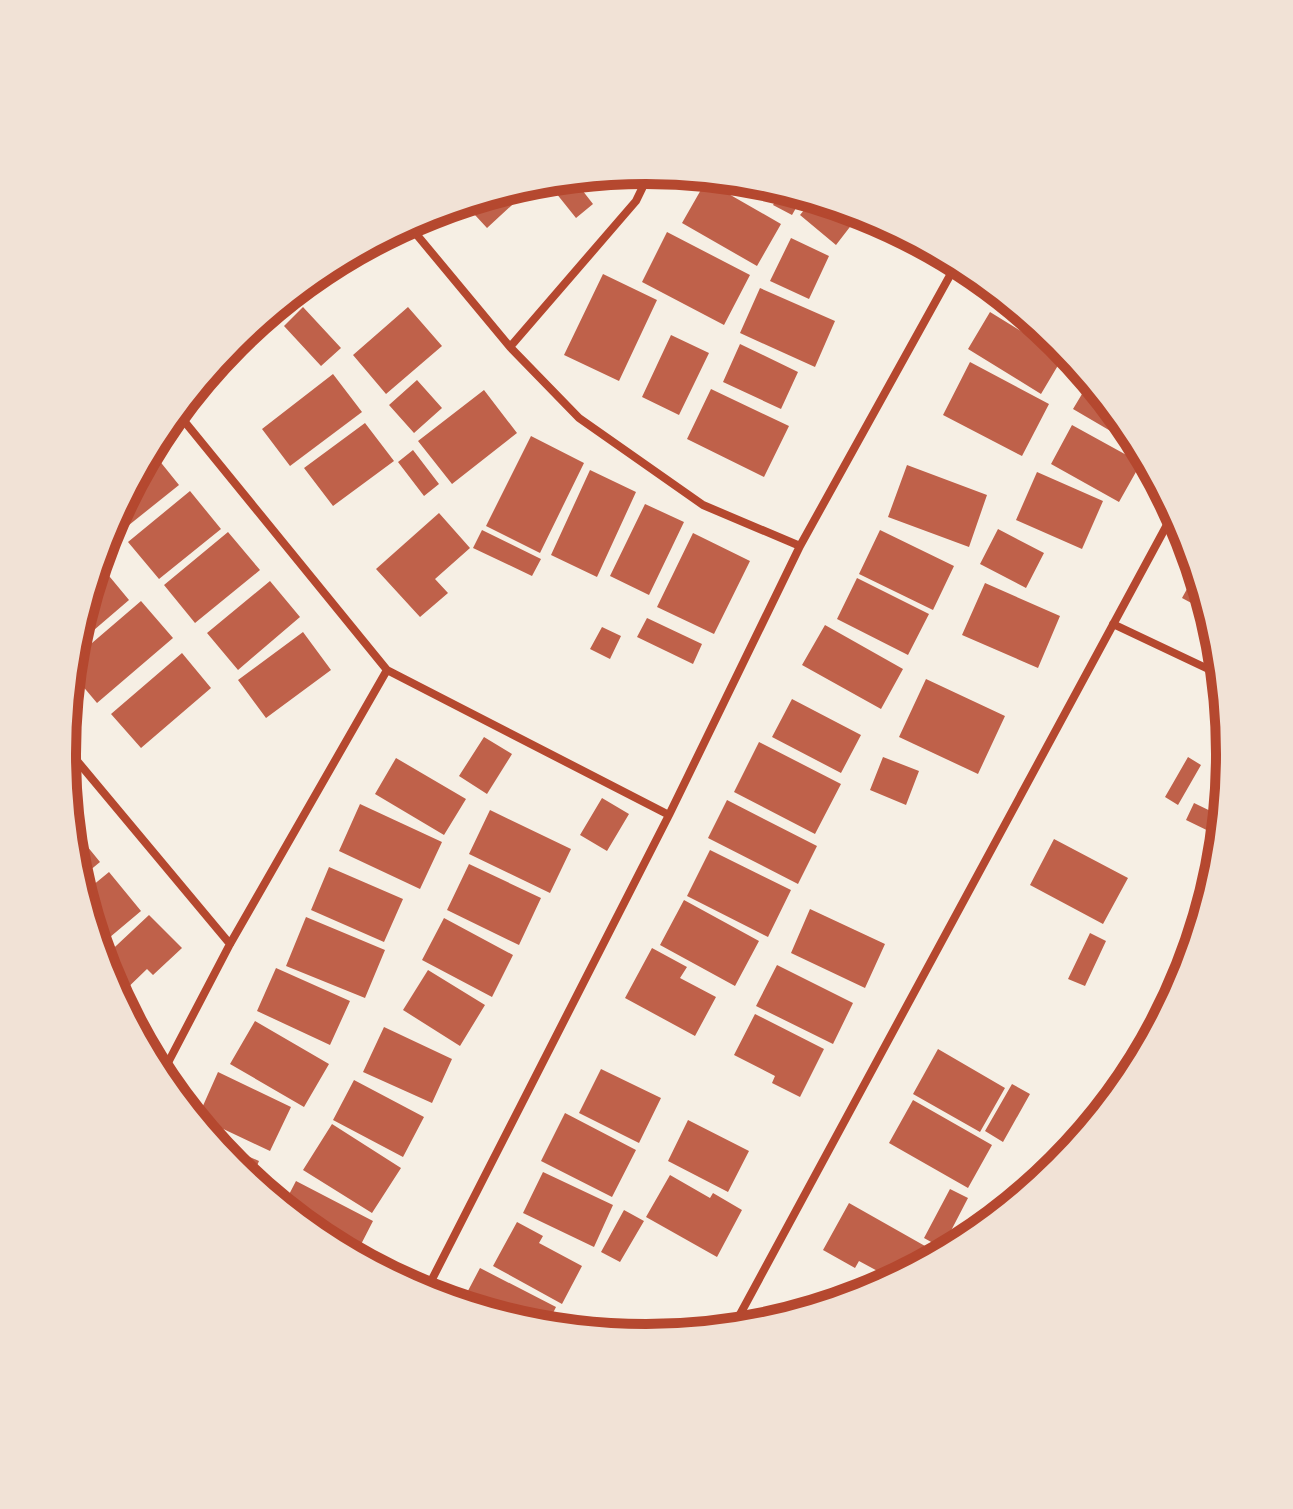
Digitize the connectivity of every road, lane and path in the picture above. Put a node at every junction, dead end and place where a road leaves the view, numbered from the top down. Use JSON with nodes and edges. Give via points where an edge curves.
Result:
{"nodes":[{"id":1,"x":644,"y":184,"type":"edge"},
{"id":2,"x":415,"y":233,"type":"edge"},
{"id":3,"x":952,"y":273,"type":"edge"},
{"id":4,"x":510,"y":347,"type":"junction"},
{"id":5,"x":184,"y":421,"type":"edge"},
{"id":6,"x":1168,"y":523,"type":"edge"},
{"id":7,"x":800,"y":546,"type":"junction"},
{"id":8,"x":1113,"y":624,"type":"junction"},
{"id":9,"x":387,"y":670,"type":"junction"},
{"id":10,"x":1210,"y":670,"type":"edge"},
{"id":11,"x":76,"y":760,"type":"edge"},
{"id":12,"x":669,"y":815,"type":"junction"},
{"id":13,"x":230,"y":944,"type":"junction"},
{"id":14,"x":167,"y":1064,"type":"edge"},
{"id":15,"x":430,"y":1283,"type":"edge"},
{"id":16,"x":738,"y":1317,"type":"edge"}],
"edges":[{"from":1,"to":4,"type":"street","via":[[636,201]]},
{"from":2,"to":4,"type":"street"},
{"from":3,"to":7,"type":"street"},
{"from":4,"to":7,"type":"street","via":[[579,418],[703,505]]},
{"from":5,"to":9,"type":"street"},
{"from":6,"to":8,"type":"street"},
{"from":7,"to":12,"type":"street"},
{"from":8,"to":10,"type":"street"},
{"from":8,"to":16,"type":"street"},
{"from":9,"to":12,"type":"street"},
{"from":9,"to":13,"type":"street"},
{"from":11,"to":13,"type":"street"},
{"from":12,"to":15,"type":"street"},
{"from":13,"to":14,"type":"street"}]}
